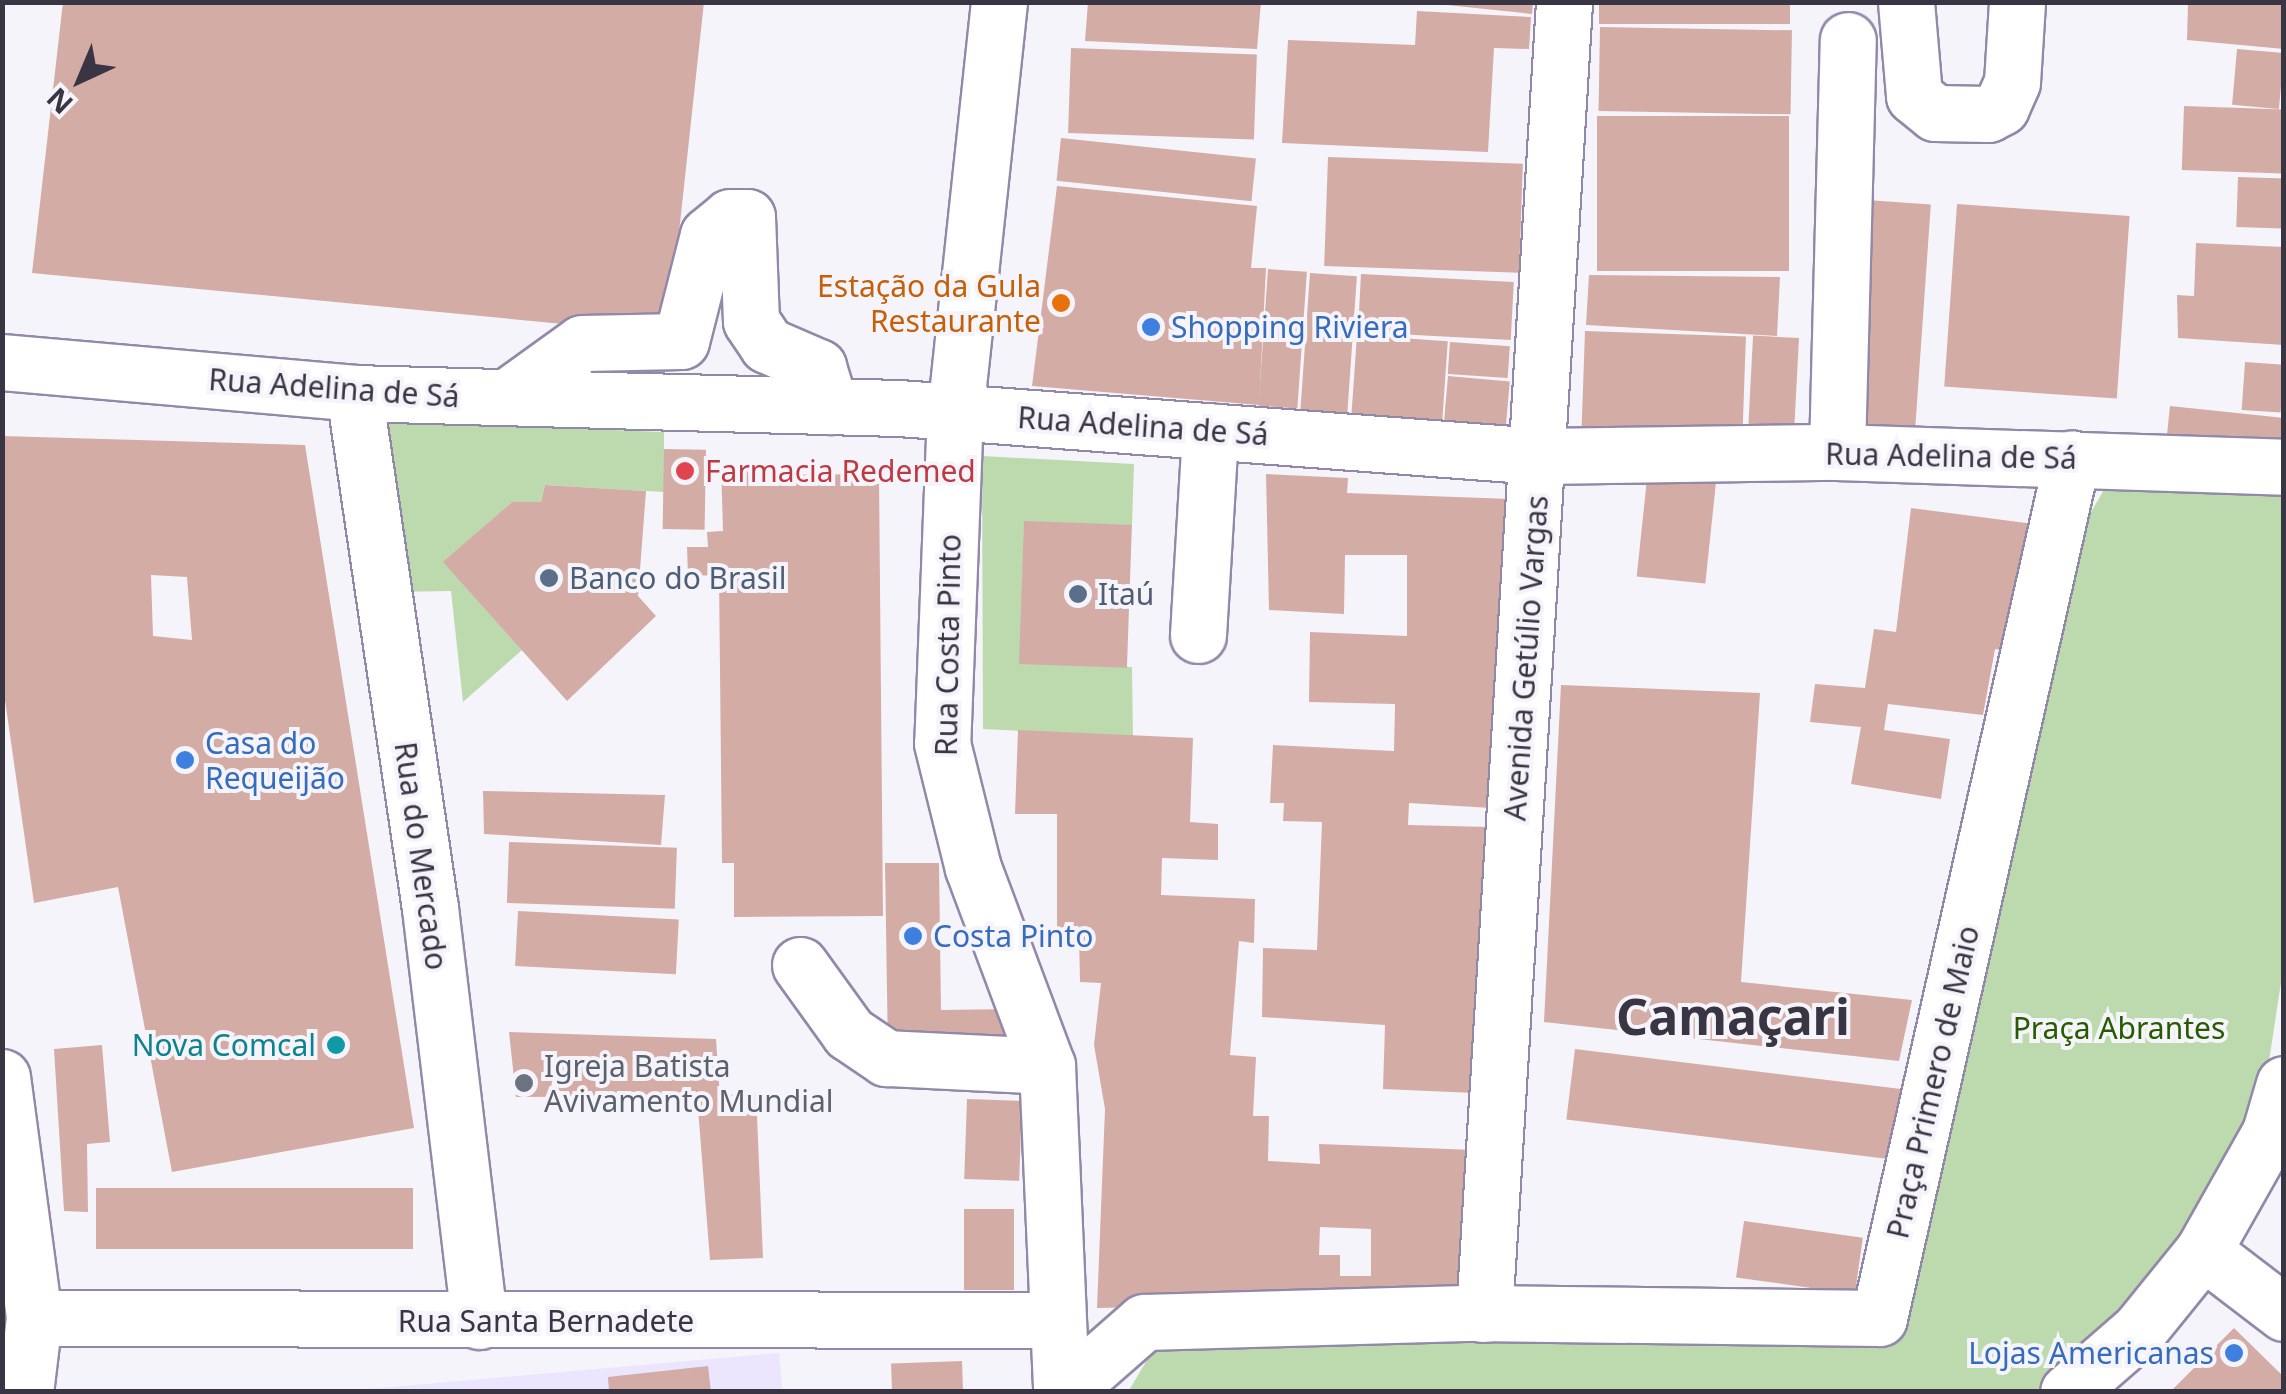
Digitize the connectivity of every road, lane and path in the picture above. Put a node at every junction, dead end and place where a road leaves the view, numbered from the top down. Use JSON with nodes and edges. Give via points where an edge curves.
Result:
{"nodes":[{"id":1,"x":999,"y":2,"type":"edge"},
{"id":2,"x":1564,"y":2,"type":"edge"},
{"id":3,"x":1906,"y":2,"type":"edge"},
{"id":4,"x":2017,"y":2,"type":"edge"},
{"id":5,"x":1848,"y":40,"type":"dead end"},
{"id":6,"x":2,"y":362,"type":"edge"},
{"id":7,"x":354,"y":393,"type":"junction"},
{"id":8,"x":508,"y":398,"type":"junction"},
{"id":9,"x":830,"y":406,"type":"junction"},
{"id":10,"x":955,"y":411,"type":"junction"},
{"id":11,"x":1210,"y":431,"type":"junction"},
{"id":12,"x":1837,"y":452,"type":"junction"},
{"id":13,"x":1539,"y":456,"type":"junction"},
{"id":14,"x":2072,"y":458,"type":"junction"},
{"id":15,"x":2284,"y":467,"type":"edge"},
{"id":16,"x":1198,"y":635,"type":"dead end"},
{"id":17,"x":800,"y":965,"type":"dead end"},
{"id":18,"x":1047,"y":1066,"type":"junction"},
{"id":19,"x":2,"y":1077,"type":"edge"},
{"id":20,"x":2284,"y":1084,"type":"edge"},
{"id":21,"x":2202,"y":1251,"type":"junction"},
{"id":22,"x":2284,"y":1313,"type":"edge"},
{"id":23,"x":1484,"y":1314,"type":"junction"},
{"id":24,"x":34,"y":1318,"type":"junction"},
{"id":25,"x":1058,"y":1320,"type":"junction"},
{"id":26,"x":479,"y":1321,"type":"junction"},
{"id":27,"x":25,"y":1392,"type":"edge"},
{"id":28,"x":1063,"y":1392,"type":"edge"},
{"id":29,"x":2068,"y":1392,"type":"edge"}],
"edges":[{"from":1,"to":10,"type":"street","name":"Rua Costa Pinto"},
{"from":2,"to":13,"type":"street","name":"Avenida Getúlio Vargas"},
{"from":3,"to":4,"type":"street","via":[[1914,96],[1935,112],[1988,114],[2001,107],[2012,82]]},
{"from":5,"to":12,"type":"street"},
{"from":6,"to":7,"type":"street","name":"Rua Adelina de Sá"},
{"from":7,"to":8,"type":"street","name":"Rua Adelina de Sá"},
{"from":7,"to":26,"type":"street","name":"Rua do Mercado","via":[[430,908]]},
{"from":8,"to":9,"type":"street","name":"Rua Adelina de Sá"},
{"from":8,"to":9,"type":"street","via":[[582,342],[681,341],[701,249],[738,217],[751,321],[767,345],[818,367]]},
{"from":9,"to":10,"type":"street","name":"Rua Adelina de Sá"},
{"from":10,"to":11,"type":"street","name":"Rua Adelina de Sá"},
{"from":10,"to":18,"type":"street","name":"Rua Costa Pinto","via":[[942,743],[972,868]]},
{"from":11,"to":13,"type":"street","name":"Rua Adelina de Sá"},
{"from":11,"to":16,"type":"street"},
{"from":12,"to":13,"type":"street","name":"Rua Adelina de Sá"},
{"from":12,"to":14,"type":"street","name":"Rua Adelina de Sá"},
{"from":13,"to":23,"type":"street","name":"Avenida Getúlio Vargas"},
{"from":14,"to":15,"type":"street","name":"Rua Adelina de Sá"},
{"from":14,"to":23,"type":"street","name":"Praça Primero de Maio","via":[[1882,1314],[1873,1322]]},
{"from":17,"to":18,"type":"street","via":[[848,1033],[886,1058]]},
{"from":18,"to":25,"type":"street","name":"Rua Costa Pinto"},
{"from":19,"to":24,"type":"street"},
{"from":20,"to":21,"type":"street","via":[[2270,1132]]},
{"from":21,"to":22,"type":"street"},
{"from":21,"to":29,"type":"street","via":[[2139,1330]]},
{"from":23,"to":28,"type":"street","via":[[1144,1322]]},
{"from":24,"to":26,"type":"street","name":"Rua Santa Bernadete"},
{"from":24,"to":27,"type":"street"},
{"from":25,"to":26,"type":"street","name":"Rua Santa Bernadete"},
{"from":25,"to":28,"type":"street","name":"Rua Costa Pinto"}]}
